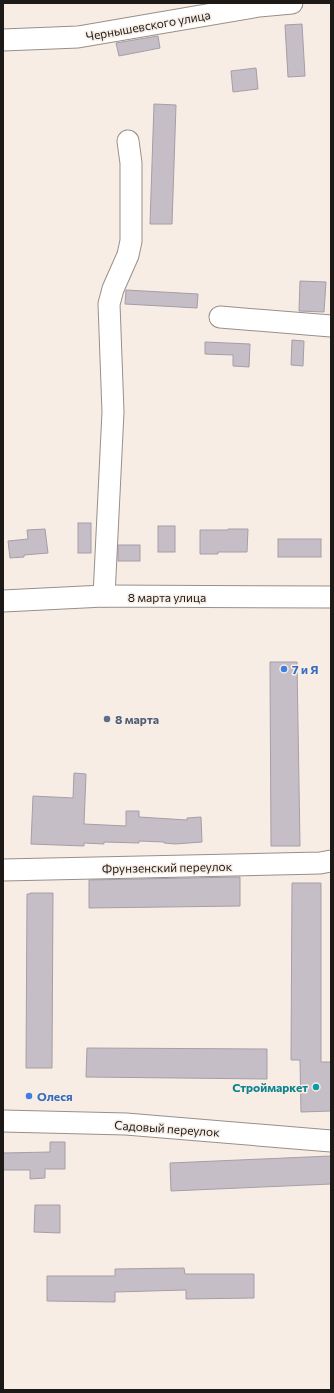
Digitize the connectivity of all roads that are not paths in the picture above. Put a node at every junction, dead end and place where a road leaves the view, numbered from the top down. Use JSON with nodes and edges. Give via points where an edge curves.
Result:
{"nodes":[{"id":1,"x":292,"y":3,"type":"edge"},
{"id":2,"x":3,"y":40,"type":"edge"},
{"id":3,"x":128,"y":141,"type":"dead end"},
{"id":4,"x":220,"y":317,"type":"dead end"},
{"id":5,"x":331,"y":326,"type":"edge"},
{"id":6,"x":104,"y":596,"type":"junction"},
{"id":7,"x":331,"y":597,"type":"edge"},
{"id":8,"x":3,"y":601,"type":"edge"},
{"id":9,"x":331,"y":861,"type":"edge"},
{"id":10,"x":3,"y":870,"type":"edge"},
{"id":11,"x":3,"y":1120,"type":"edge"},
{"id":12,"x":331,"y":1141,"type":"edge"}],
"edges":[{"from":1,"to":2,"type":"street","name":"Чернышевского улица","via":[[259,6],[78,37]]},
{"from":3,"to":6,"type":"street","via":[[131,163],[131,241],[109,304],[113,412]]},
{"from":4,"to":5,"type":"street"},
{"from":6,"to":7,"type":"street","name":"8 марта улица"},
{"from":6,"to":8,"type":"street","name":"8 марта улица"},
{"from":9,"to":10,"type":"street","name":"Фрунзенский переулок"},
{"from":11,"to":12,"type":"street","name":"Садовый переулок","via":[[126,1124]]}]}
